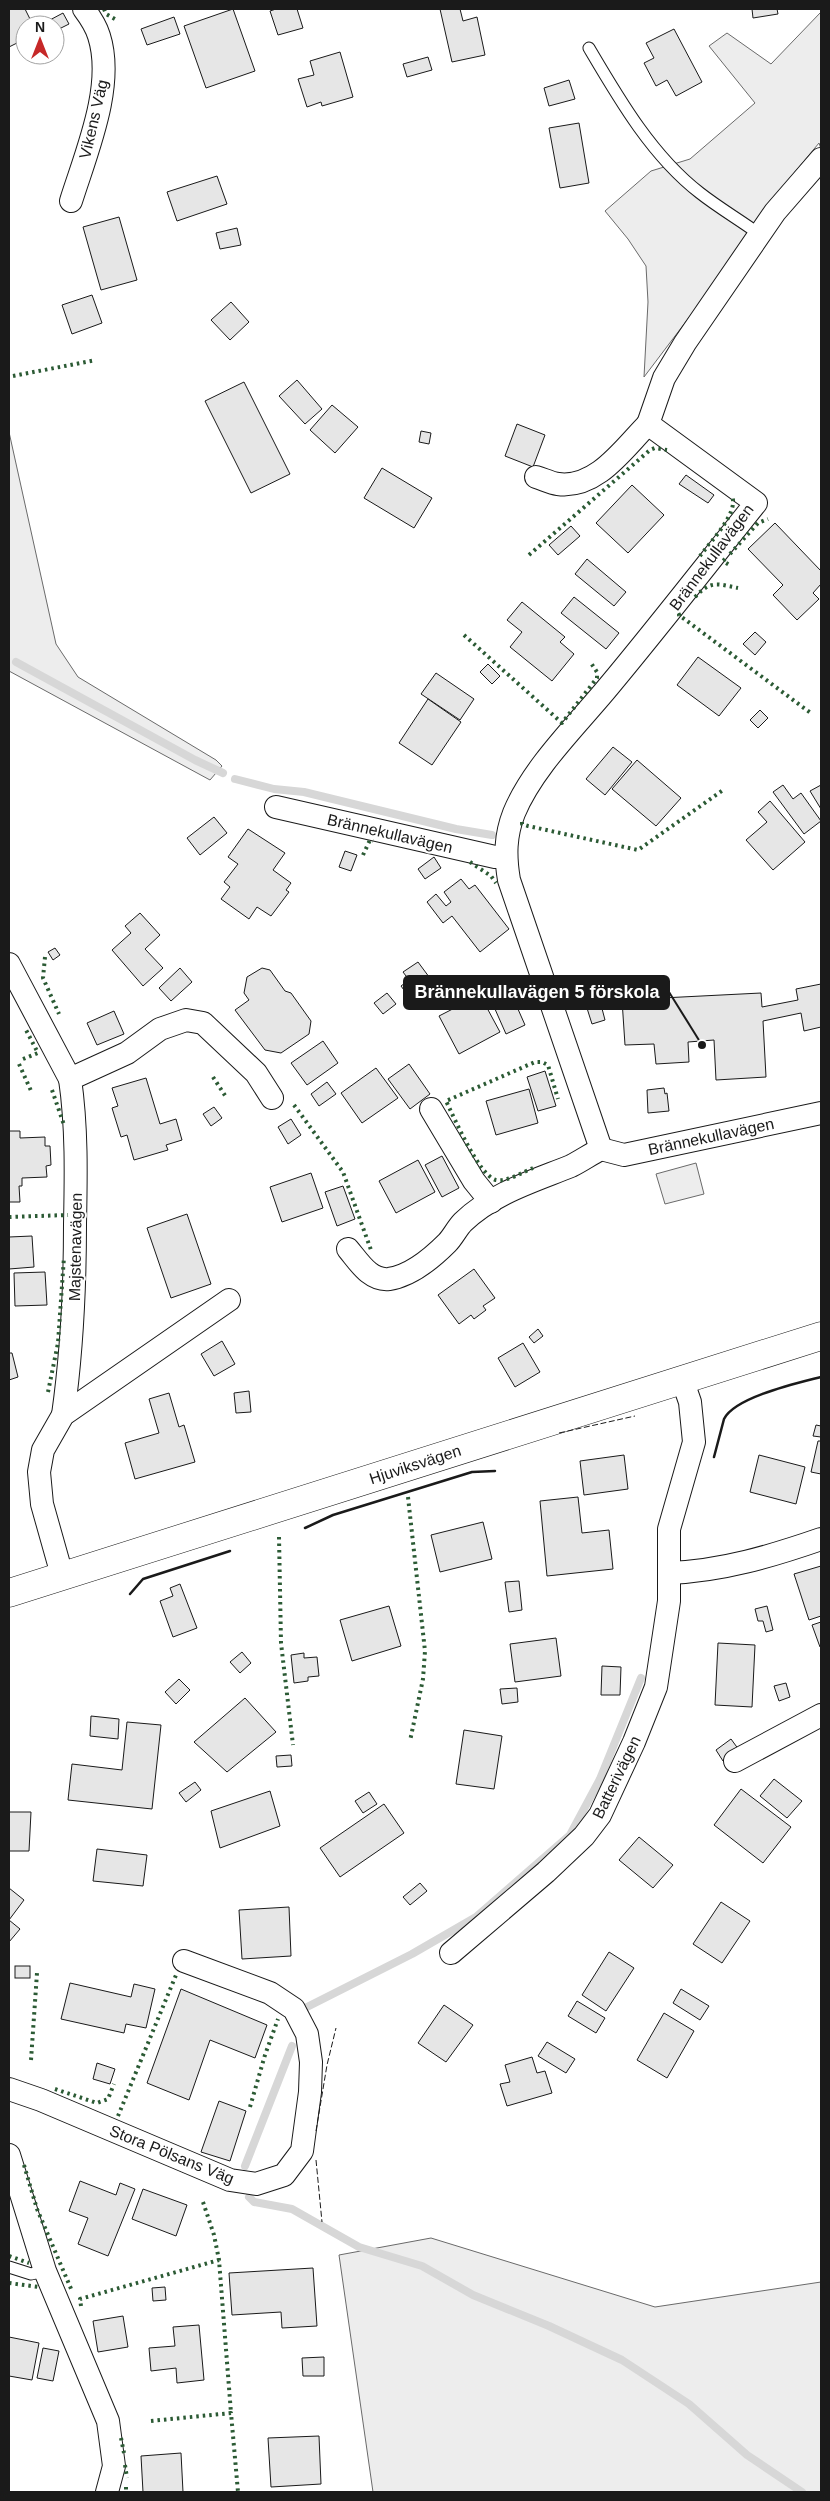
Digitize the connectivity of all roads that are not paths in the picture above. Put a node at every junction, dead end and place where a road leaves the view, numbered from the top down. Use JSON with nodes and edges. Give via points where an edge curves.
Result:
{"nodes":[{"id":1,"x":84,"y":9,"type":"edge"},
{"id":2,"x":589,"y":48,"type":"dead end"},
{"id":3,"x":821,"y":159,"type":"edge"},
{"id":4,"x":71,"y":201,"type":"dead end"},
{"id":5,"x":759,"y":234,"type":"junction"},
{"id":6,"x":648,"y":424,"type":"junction"},
{"id":7,"x":536,"y":477,"type":"dead end"},
{"id":8,"x":276,"y":807,"type":"dead end"},
{"id":9,"x":505,"y":857,"type":"junction"},
{"id":10,"x":9,"y":964,"type":"edge"},
{"id":11,"x":70,"y":1079,"type":"junction"},
{"id":12,"x":272,"y":1098,"type":"dead end"},
{"id":13,"x":431,"y":1109,"type":"dead end"},
{"id":14,"x":821,"y":1113,"type":"edge"},
{"id":15,"x":601,"y":1149,"type":"junction"},
{"id":16,"x":491,"y":1202,"type":"junction"},
{"id":17,"x":348,"y":1249,"type":"dead end"},
{"id":18,"x":229,"y":1300,"type":"dead end"},
{"id":19,"x":821,"y":1336,"type":"edge"},
{"id":20,"x":682,"y":1380,"type":"junction"},
{"id":21,"x":63,"y":1415,"type":"junction"},
{"id":22,"x":821,"y":1539,"type":"edge"},
{"id":23,"x":669,"y":1573,"type":"junction"},
{"id":24,"x":62,"y":1575,"type":"junction"},
{"id":25,"x":9,"y":1594,"type":"edge"},
{"id":26,"x":821,"y":1715,"type":"edge"},
{"id":27,"x":735,"y":1761,"type":"dead end"},
{"id":28,"x":451,"y":1953,"type":"dead end"},
{"id":29,"x":184,"y":1960,"type":"dead end"},
{"id":30,"x":9,"y":2089,"type":"edge"},
{"id":31,"x":9,"y":2155,"type":"edge"},
{"id":32,"x":9,"y":2267,"type":"edge"},
{"id":33,"x":44,"y":2271,"type":"junction"},
{"id":34,"x":107,"y":2492,"type":"edge"}],
"edges":[{"from":1,"to":4,"type":"street","name":"Vikens Väg","via":[[99,34],[104,82]]},
{"from":2,"to":5,"type":"lane","via":[[650,143],[698,192]]},
{"from":3,"to":5,"type":"street"},
{"from":5,"to":6,"type":"street","via":[[664,378]]},
{"from":6,"to":7,"type":"street","via":[[614,459],[583,482],[557,484]]},
{"from":6,"to":9,"type":"street","name":"Brännekullavägen","via":[[756,503],[529,787],[515,812]]},
{"from":8,"to":9,"type":"street","name":"Brännekullavägen"},
{"from":9,"to":15,"type":"street","name":"Brännekullavägen","via":[[509,880]]},
{"from":10,"to":11,"type":"street","name":"Majstenavägen"},
{"from":11,"to":12,"type":"street","via":[[127,1053],[160,1029],[186,1020],[203,1023],[256,1073]]},
{"from":11,"to":21,"type":"street","name":"Majstenavägen","via":[[74,1106],[76,1188],[74,1300],[71,1362]]},
{"from":13,"to":16,"type":"street","via":[[474,1181]]},
{"from":14,"to":15,"type":"street","name":"Brännekullavägen","via":[[624,1155]]},
{"from":15,"to":16,"type":"street","via":[[573,1165],[518,1186]]},
{"from":16,"to":17,"type":"street","via":[[463,1222],[448,1242],[420,1266],[391,1279],[371,1276]]},
{"from":18,"to":21,"type":"street","name":"Majstenavägen"},
{"from":19,"to":20,"type":"main road","name":"Hjuviksvägen"},
{"from":20,"to":23,"type":"street","name":"Batterivägen","via":[[690,1402],[694,1442],[671,1516]]},
{"from":20,"to":24,"type":"main road","name":"Hjuviksvägen"},
{"from":21,"to":24,"type":"street","name":"Majstenavägen","via":[[43,1450],[39,1472],[42,1504]]},
{"from":22,"to":23,"type":"street","via":[[747,1562]]},
{"from":23,"to":28,"type":"street","name":"Batterivägen","via":[[656,1687],[600,1815],[584,1836],[546,1872]]},
{"from":24,"to":25,"type":"main road","name":"Hjuviksvägen"},
{"from":26,"to":27,"type":"street"},
{"from":29,"to":30,"type":"street","name":"Stora Pölsans Väg","via":[[270,1993],[294,2009],[307,2034],[311,2062],[310,2092],[302,2151],[284,2175],[256,2184],[230,2180]]},
{"from":31,"to":33,"type":"street"},
{"from":32,"to":33,"type":"lane","via":[[31,2274]]},
{"from":33,"to":34,"type":"street","via":[[108,2422],[114,2466]]}]}
